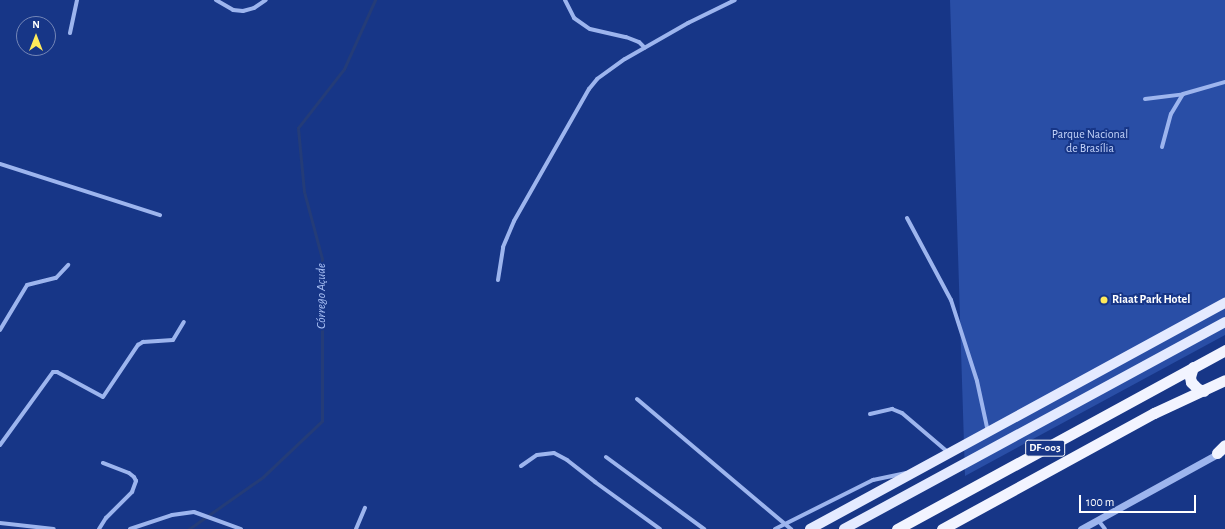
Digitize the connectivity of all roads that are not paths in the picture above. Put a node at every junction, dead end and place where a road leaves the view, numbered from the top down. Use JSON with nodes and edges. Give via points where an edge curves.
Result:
{"nodes":[{"id":1,"x":77,"y":0,"type":"edge"},
{"id":2,"x":216,"y":0,"type":"edge"},
{"id":3,"x":266,"y":0,"type":"edge"},
{"id":4,"x":565,"y":0,"type":"edge"},
{"id":5,"x":734,"y":0,"type":"edge"},
{"id":6,"x":70,"y":33,"type":"dead end"},
{"id":7,"x":645,"y":48,"type":"junction"},
{"id":8,"x":1225,"y":82,"type":"edge"},
{"id":9,"x":1183,"y":94,"type":"junction"},
{"id":10,"x":1145,"y":99,"type":"dead end"},
{"id":11,"x":1162,"y":147,"type":"dead end"},
{"id":12,"x":0,"y":164,"type":"edge"},
{"id":13,"x":160,"y":215,"type":"dead end"},
{"id":14,"x":907,"y":218,"type":"dead end"},
{"id":15,"x":68,"y":265,"type":"dead end"},
{"id":16,"x":498,"y":280,"type":"dead end"},
{"id":17,"x":1225,"y":304,"type":"edge"},
{"id":18,"x":184,"y":322,"type":"dead end"},
{"id":19,"x":1225,"y":322,"type":"edge"},
{"id":20,"x":0,"y":330,"type":"edge"},
{"id":21,"x":1225,"y":350,"type":"edge"},
{"id":22,"x":1193,"y":367,"type":"junction"},
{"id":23,"x":1225,"y":380,"type":"edge"},
{"id":24,"x":1204,"y":390,"type":"junction"},
{"id":25,"x":638,"y":399,"type":"dead end"},
{"id":26,"x":870,"y":414,"type":"dead end"},
{"id":27,"x":988,"y":432,"type":"junction"},
{"id":28,"x":0,"y":445,"type":"edge"},
{"id":29,"x":1222,"y":449,"type":"edge"},
{"id":30,"x":949,"y":454,"type":"junction"},
{"id":31,"x":606,"y":457,"type":"dead end"},
{"id":32,"x":103,"y":463,"type":"dead end"},
{"id":33,"x":521,"y":466,"type":"dead end"},
{"id":34,"x":920,"y":469,"type":"junction"},
{"id":35,"x":365,"y":508,"type":"dead end"},
{"id":36,"x":1098,"y":520,"type":"junction"},
{"id":37,"x":0,"y":523,"type":"edge"},
{"id":38,"x":785,"y":523,"type":"junction"},
{"id":39,"x":952,"y":525,"type":"edge"},
{"id":40,"x":54,"y":529,"type":"edge"},
{"id":41,"x":99,"y":529,"type":"edge"},
{"id":42,"x":130,"y":529,"type":"edge"},
{"id":43,"x":241,"y":529,"type":"edge"},
{"id":44,"x":356,"y":529,"type":"edge"},
{"id":45,"x":660,"y":529,"type":"edge"},
{"id":46,"x":704,"y":529,"type":"edge"},
{"id":47,"x":775,"y":529,"type":"edge"},
{"id":48,"x":791,"y":529,"type":"edge"},
{"id":49,"x":810,"y":529,"type":"edge"},
{"id":50,"x":844,"y":529,"type":"edge"},
{"id":51,"x":897,"y":529,"type":"edge"},
{"id":52,"x":942,"y":529,"type":"edge"},
{"id":53,"x":1081,"y":529,"type":"edge"},
{"id":54,"x":1105,"y":529,"type":"edge"}],
"edges":[{"from":1,"to":6,"type":"street"},
{"from":2,"to":3,"type":"street","via":[[234,10],[243,11],[254,8]]},
{"from":4,"to":7,"type":"street","via":[[574,18],[590,29],[626,37],[639,42]]},
{"from":5,"to":7,"type":"street"},
{"from":7,"to":16,"type":"street","via":[[607,70],[589,89],[514,221],[503,247]]},
{"from":8,"to":9,"type":"street"},
{"from":9,"to":10,"type":"street"},
{"from":9,"to":11,"type":"street","via":[[1171,114]]},
{"from":12,"to":13,"type":"street"},
{"from":14,"to":27,"type":"street","via":[[951,300],[977,381]]},
{"from":15,"to":20,"type":"street","via":[[56,278],[27,285]]},
{"from":17,"to":27,"type":"main road"},
{"from":18,"to":28,"type":"street","via":[[173,340],[138,344],[102,397],[53,372]]},
{"from":19,"to":50,"type":"main road"},
{"from":21,"to":22,"type":"highway","number":"DF-003"},
{"from":22,"to":24,"type":"highway","via":[[1191,382],[1198,389]]},
{"from":22,"to":51,"type":"highway","number":"DF-003"},
{"from":23,"to":24,"type":"highway","number":"DF-003"},
{"from":24,"to":39,"type":"highway","number":"DF-003","via":[[1154,413]]},
{"from":25,"to":38,"type":"street"},
{"from":26,"to":30,"type":"street","via":[[892,409],[902,413]]},
{"from":27,"to":30,"type":"main road"},
{"from":29,"to":36,"type":"street"},
{"from":30,"to":34,"type":"main road"},
{"from":31,"to":46,"type":"street"},
{"from":32,"to":41,"type":"street","via":[[129,473],[136,481],[132,492],[106,518]]},
{"from":33,"to":45,"type":"street","via":[[537,455],[554,454],[567,460]]},
{"from":34,"to":38,"type":"street","via":[[873,480]]},
{"from":34,"to":49,"type":"main road"},
{"from":35,"to":44,"type":"street"},
{"from":36,"to":53,"type":"street"},
{"from":36,"to":54,"type":"street"},
{"from":37,"to":40,"type":"street"},
{"from":38,"to":47,"type":"street"},
{"from":38,"to":48,"type":"street"},
{"from":39,"to":52,"type":"highway","number":"DF-003"},
{"from":42,"to":43,"type":"street","via":[[172,515],[194,512]]}]}
